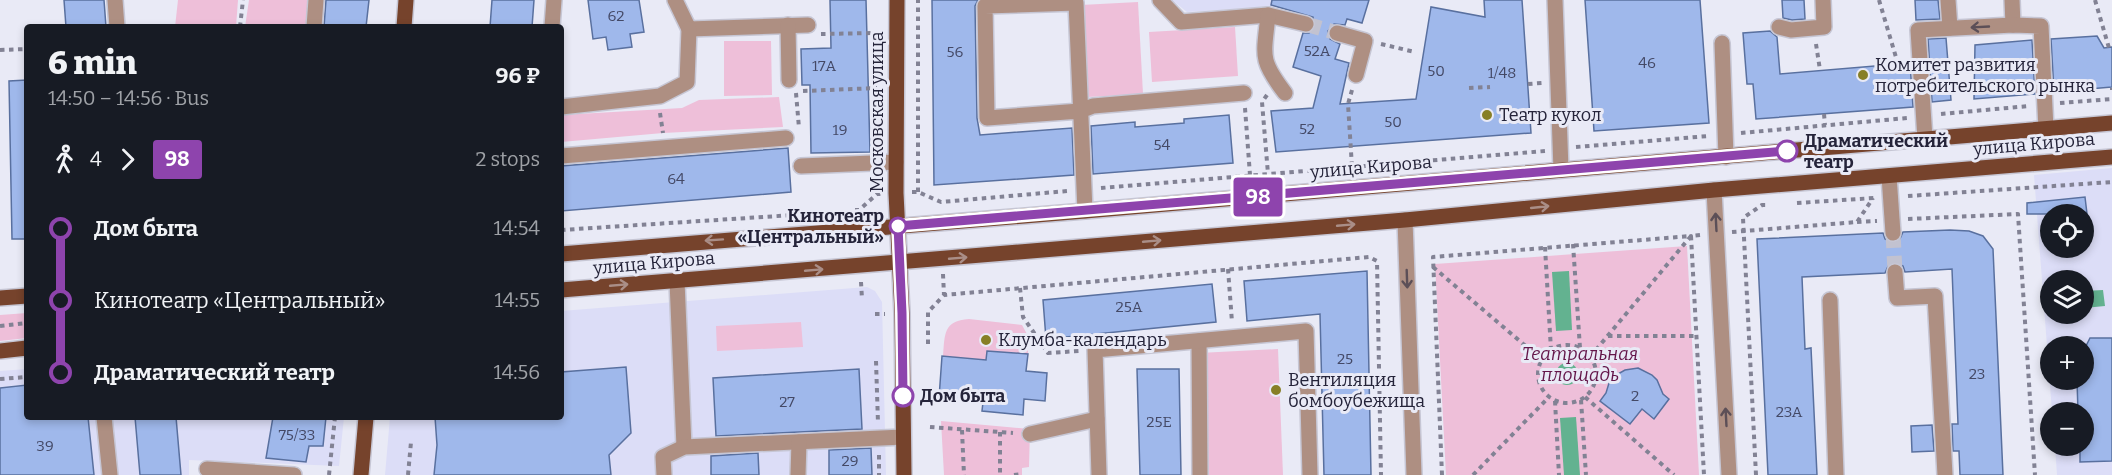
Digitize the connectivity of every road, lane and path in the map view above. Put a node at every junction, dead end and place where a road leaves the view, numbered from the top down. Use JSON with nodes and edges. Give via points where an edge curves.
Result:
{"nodes":[{"id":1,"x":115,"y":0,"type":"edge"},
{"id":2,"x":243,"y":0,"type":"edge"},
{"id":3,"x":316,"y":0,"type":"edge"},
{"id":4,"x":406,"y":0,"type":"edge"},
{"id":5,"x":554,"y":0,"type":"edge"},
{"id":6,"x":675,"y":0,"type":"edge"},
{"id":7,"x":897,"y":0,"type":"edge"},
{"id":8,"x":918,"y":0,"type":"edge"},
{"id":9,"x":1160,"y":0,"type":"edge"},
{"id":10,"x":1555,"y":0,"type":"edge"},
{"id":11,"x":1822,"y":0,"type":"edge"},
{"id":12,"x":1879,"y":0,"type":"edge"},
{"id":13,"x":1948,"y":0,"type":"edge"},
{"id":14,"x":2012,"y":0,"type":"edge"},
{"id":15,"x":2095,"y":0,"type":"edge"},
{"id":16,"x":1268,"y":15,"type":"junction"},
{"id":17,"x":117,"y":24,"type":"edge"},
{"id":18,"x":240,"y":24,"type":"edge"},
{"id":19,"x":314,"y":24,"type":"edge"},
{"id":20,"x":404,"y":24,"type":"edge"},
{"id":21,"x":552,"y":24,"type":"edge"},
{"id":22,"x":1306,"y":24,"type":"tunnel mouth"},
{"id":23,"x":788,"y":25,"type":"junction"},
{"id":24,"x":808,"y":25,"type":"joint"},
{"id":25,"x":2013,"y":25,"type":"junction"},
{"id":26,"x":1779,"y":27,"type":"dead end"},
{"id":27,"x":689,"y":28,"type":"junction"},
{"id":28,"x":1813,"y":28,"type":"junction"},
{"id":29,"x":1950,"y":28,"type":"junction"},
{"id":30,"x":877,"y":33,"type":"dead end"},
{"id":31,"x":1337,"y":33,"type":"tunnel mouth"},
{"id":32,"x":1365,"y":40,"type":"junction"},
{"id":33,"x":1722,"y":43,"type":"dead end"},
{"id":34,"x":2109,"y":48,"type":"dead end"},
{"id":35,"x":24,"y":49,"type":"edge"},
{"id":36,"x":0,"y":50,"type":"edge"},
{"id":37,"x":1415,"y":52,"type":"dead end"},
{"id":38,"x":1898,"y":64,"type":"dead end"},
{"id":39,"x":1820,"y":70,"type":"dead end"},
{"id":40,"x":1356,"y":75,"type":"joint"},
{"id":41,"x":792,"y":86,"type":"junction"},
{"id":42,"x":1490,"y":87,"type":"dead end"},
{"id":43,"x":877,"y":88,"type":"dead end"},
{"id":44,"x":1468,"y":88,"type":"dead end"},
{"id":45,"x":1244,"y":93,"type":"joint"},
{"id":46,"x":1285,"y":93,"type":"joint"},
{"id":47,"x":660,"y":96,"type":"junction"},
{"id":48,"x":2112,"y":99,"type":"edge"},
{"id":49,"x":2045,"y":105,"type":"junction"},
{"id":50,"x":564,"y":107,"type":"edge"},
{"id":51,"x":1080,"y":111,"type":"junction"},
{"id":52,"x":1824,"y":114,"type":"dead end"},
{"id":53,"x":1924,"y":116,"type":"junction"},
{"id":54,"x":2112,"y":123,"type":"edge"},
{"id":55,"x":1825,"y":125,"type":"junction"},
{"id":56,"x":2046,"y":129,"type":"junction"},
{"id":57,"x":793,"y":134,"type":"joint"},
{"id":58,"x":1725,"y":134,"type":"junction"},
{"id":59,"x":1925,"y":139,"type":"junction"},
{"id":60,"x":667,"y":148,"type":"junction"},
{"id":61,"x":1560,"y":149,"type":"junction"},
{"id":62,"x":564,"y":156,"type":"edge"},
{"id":63,"x":1726,"y":157,"type":"junction"},
{"id":64,"x":2112,"y":157,"type":"edge"},
{"id":65,"x":896,"y":162,"type":"junction"},
{"id":66,"x":801,"y":166,"type":"dead end"},
{"id":67,"x":1352,"y":167,"type":"junction"},
{"id":68,"x":1561,"y":170,"type":"junction"},
{"id":69,"x":1268,"y":174,"type":"junction"},
{"id":70,"x":1250,"y":175,"type":"junction"},
{"id":71,"x":1889,"y":176,"type":"junction"},
{"id":72,"x":2112,"y":182,"type":"edge"},
{"id":73,"x":1084,"y":190,"type":"junction"},
{"id":74,"x":1714,"y":190,"type":"junction"},
{"id":75,"x":918,"y":192,"type":"dead end"},
{"id":76,"x":877,"y":194,"type":"dead end"},
{"id":77,"x":1891,"y":197,"type":"junction"},
{"id":78,"x":1873,"y":198,"type":"junction"},
{"id":79,"x":941,"y":202,"type":"dead end"},
{"id":80,"x":1795,"y":203,"type":"dead end"},
{"id":81,"x":1773,"y":205,"type":"dead end"},
{"id":82,"x":847,"y":211,"type":"dead end"},
{"id":83,"x":1085,"y":212,"type":"junction"},
{"id":84,"x":801,"y":215,"type":"dead end"},
{"id":85,"x":1405,"y":220,"type":"junction"},
{"id":86,"x":1857,"y":222,"type":"junction"},
{"id":87,"x":898,"y":226,"type":"junction"},
{"id":88,"x":1892,"y":226,"type":"junction"},
{"id":89,"x":564,"y":230,"type":"edge"},
{"id":90,"x":1743,"y":231,"type":"junction"},
{"id":91,"x":1717,"y":234,"type":"junction"},
{"id":92,"x":1701,"y":235,"type":"dead end"},
{"id":93,"x":1691,"y":236,"type":"junction"},
{"id":94,"x":1573,"y":244,"type":"junction"},
{"id":95,"x":1545,"y":247,"type":"junction"},
{"id":96,"x":564,"y":254,"type":"edge"},
{"id":97,"x":899,"y":263,"type":"junction"},
{"id":98,"x":1433,"y":267,"type":"junction"},
{"id":99,"x":1228,"y":269,"type":"junction"},
{"id":100,"x":1895,"y":272,"type":"tunnel mouth"},
{"id":101,"x":676,"y":281,"type":"junction"},
{"id":102,"x":1020,"y":288,"type":"junction"},
{"id":103,"x":564,"y":290,"type":"edge"},
{"id":104,"x":24,"y":296,"type":"edge"},
{"id":105,"x":0,"y":298,"type":"edge"},
{"id":106,"x":1830,"y":300,"type":"dead end"},
{"id":107,"x":24,"y":323,"type":"edge"},
{"id":108,"x":0,"y":326,"type":"edge"},
{"id":109,"x":1608,"y":336,"type":"junction"},
{"id":110,"x":1696,"y":336,"type":"junction"},
{"id":111,"x":1233,"y":337,"type":"junction"},
{"id":112,"x":1199,"y":341,"type":"junction"},
{"id":113,"x":928,"y":344,"type":"dead end"},
{"id":114,"x":24,"y":348,"type":"edge"},
{"id":115,"x":1580,"y":348,"type":"junction"},
{"id":116,"x":1095,"y":350,"type":"junction"},
{"id":117,"x":1551,"y":350,"type":"junction"},
{"id":118,"x":0,"y":351,"type":"edge"},
{"id":119,"x":1590,"y":357,"type":"junction"},
{"id":120,"x":1542,"y":360,"type":"junction"},
{"id":121,"x":876,"y":361,"type":"dead end"},
{"id":122,"x":24,"y":377,"type":"edge"},
{"id":123,"x":0,"y":380,"type":"edge"},
{"id":124,"x":1549,"y":397,"type":"junction"},
{"id":125,"x":1583,"y":399,"type":"junction"},
{"id":126,"x":1555,"y":401,"type":"junction"},
{"id":127,"x":1097,"y":419,"type":"junction"},
{"id":128,"x":104,"y":420,"type":"edge"},
{"id":129,"x":334,"y":420,"type":"edge"},
{"id":130,"x":366,"y":420,"type":"edge"},
{"id":131,"x":930,"y":427,"type":"dead end"},
{"id":132,"x":962,"y":430,"type":"junction"},
{"id":133,"x":1000,"y":432,"type":"junction"},
{"id":134,"x":1030,"y":434,"type":"joint"},
{"id":135,"x":903,"y":437,"type":"junction"},
{"id":136,"x":878,"y":438,"type":"junction"},
{"id":137,"x":411,"y":442,"type":"dead end"},
{"id":138,"x":799,"y":442,"type":"junction"},
{"id":139,"x":684,"y":447,"type":"junction"},
{"id":140,"x":207,"y":469,"type":"dead end"},
{"id":141,"x":1022,"y":474,"type":"edge"},
{"id":142,"x":110,"y":475,"type":"edge"},
{"id":143,"x":294,"y":475,"type":"edge"},
{"id":144,"x":329,"y":475,"type":"edge"},
{"id":145,"x":361,"y":475,"type":"edge"},
{"id":146,"x":408,"y":475,"type":"edge"},
{"id":147,"x":664,"y":475,"type":"edge"},
{"id":148,"x":798,"y":475,"type":"edge"},
{"id":149,"x":879,"y":475,"type":"edge"},
{"id":150,"x":904,"y":475,"type":"edge"},
{"id":151,"x":964,"y":475,"type":"edge"},
{"id":152,"x":1000,"y":475,"type":"edge"},
{"id":153,"x":1014,"y":475,"type":"edge"},
{"id":154,"x":1099,"y":475,"type":"edge"},
{"id":155,"x":1200,"y":475,"type":"edge"},
{"id":156,"x":1310,"y":475,"type":"edge"},
{"id":157,"x":1381,"y":475,"type":"edge"},
{"id":158,"x":1414,"y":475,"type":"edge"},
{"id":159,"x":1442,"y":475,"type":"edge"},
{"id":160,"x":1473,"y":475,"type":"edge"},
{"id":161,"x":1559,"y":475,"type":"edge"},
{"id":162,"x":1586,"y":475,"type":"edge"},
{"id":163,"x":1674,"y":475,"type":"edge"},
{"id":164,"x":1704,"y":475,"type":"edge"},
{"id":165,"x":1729,"y":475,"type":"edge"},
{"id":166,"x":1756,"y":475,"type":"edge"},
{"id":167,"x":1836,"y":475,"type":"edge"},
{"id":168,"x":1945,"y":475,"type":"edge"},
{"id":169,"x":2035,"y":475,"type":"edge"}],
"edges":[{"from":1,"to":17,"type":"street"},
{"from":2,"to":18,"type":"path"},
{"from":3,"to":19,"type":"street"},
{"from":4,"to":20,"type":"main road"},
{"from":5,"to":21,"type":"street"},
{"from":6,"to":27,"type":"street"},
{"from":7,"to":65,"type":"main road","name":"Московская улица"},
{"from":8,"to":75,"type":"path"},
{"from":9,"to":16,"type":"street","via":[[1181,22]]},
{"from":10,"to":61,"type":"street"},
{"from":11,"to":28,"type":"street","via":[[1824,27]]},
{"from":12,"to":38,"type":"path"},
{"from":13,"to":29,"type":"street"},
{"from":14,"to":25,"type":"street"},
{"from":15,"to":34,"type":"path"},
{"from":16,"to":22,"type":"street"},
{"from":16,"to":46,"type":"street","via":[[1264,61]]},
{"from":23,"to":24,"type":"street"},
{"from":23,"to":27,"type":"street"},
{"from":23,"to":41,"type":"street"},
{"from":24,"to":30,"type":"path","via":[[818,34]]},
{"from":25,"to":29,"type":"street","one_way":true},
{"from":25,"to":49,"type":"street","via":[[2041,26]]},
{"from":26,"to":28,"type":"street"},
{"from":27,"to":47,"type":"street","via":[[687,82]]},
{"from":28,"to":39,"type":"path"},
{"from":29,"to":53,"type":"street","via":[[1918,30]]},
{"from":31,"to":32,"type":"street"},
{"from":32,"to":37,"type":"path"},
{"from":32,"to":40,"type":"street"},
{"from":33,"to":58,"type":"street"},
{"from":35,"to":36,"type":"path"},
{"from":40,"to":67,"type":"path","via":[[1348,104]]},
{"from":41,"to":43,"type":"path"},
{"from":41,"to":57,"type":"path"},
{"from":42,"to":44,"type":"path"},
{"from":45,"to":51,"type":"street","via":[[1093,106]]},
{"from":45,"to":70,"type":"path"},
{"from":46,"to":69,"type":"path","via":[[1268,94],[1262,102]]},
{"from":47,"to":50,"type":"street"},
{"from":47,"to":60,"type":"path"},
{"from":48,"to":49,"type":"path"},
{"from":49,"to":53,"type":"path"},
{"from":49,"to":56,"type":"street"},
{"from":51,"to":51,"type":"street","via":[[1077,3],[985,6],[987,118]]},
{"from":51,"to":73,"type":"street"},
{"from":52,"to":55,"type":"path"},
{"from":53,"to":55,"type":"path"},
{"from":53,"to":59,"type":"street"},
{"from":54,"to":56,"type":"main road","name":"улица Кирова"},
{"from":55,"to":58,"type":"path"},
{"from":56,"to":59,"type":"main road","name":"улица Кирова"},
{"from":57,"to":60,"type":"street"},
{"from":58,"to":61,"type":"path"},
{"from":58,"to":63,"type":"street"},
{"from":59,"to":63,"type":"main road","name":"улица Кирова"},
{"from":60,"to":62,"type":"street"},
{"from":61,"to":67,"type":"path"},
{"from":61,"to":68,"type":"street"},
{"from":63,"to":68,"type":"main road","name":"улица Кирова"},
{"from":64,"to":71,"type":"main road","name":"улица Кирова"},
{"from":65,"to":66,"type":"street"},
{"from":65,"to":87,"type":"main road","name":"Московская улица"},
{"from":67,"to":69,"type":"path"},
{"from":68,"to":83,"type":"main road","name":"улица Кирова"},
{"from":69,"to":70,"type":"path"},
{"from":70,"to":73,"type":"path"},
{"from":71,"to":74,"type":"main road","name":"улица Кирова"},
{"from":71,"to":77,"type":"street"},
{"from":72,"to":77,"type":"path"},
{"from":73,"to":79,"type":"path"},
{"from":73,"to":83,"type":"street"},
{"from":85,"to":74,"type":"main road","name":"улица Кирова","one_way":true},
{"from":91,"to":74,"type":"street","one_way":true},
{"from":76,"to":82,"type":"path","via":[[859,210]]},
{"from":77,"to":78,"type":"path"},
{"from":77,"to":88,"type":"street"},
{"from":78,"to":80,"type":"path"},
{"from":78,"to":86,"type":"path"},
{"from":81,"to":90,"type":"path","via":[[1762,205],[1743,218]]},
{"from":83,"to":87,"type":"main road","name":"улица Кирова"},
{"from":84,"to":89,"type":"path"},
{"from":97,"to":85,"type":"main road","name":"улица Кирова","one_way":true},
{"from":85,"to":158,"type":"street","one_way":true},
{"from":86,"to":88,"type":"path"},
{"from":86,"to":90,"type":"path"},
{"from":87,"to":96,"type":"main road","name":"улица Кирова","one_way":true},
{"from":87,"to":97,"type":"main road","name":"Московская улица"},
{"from":88,"to":169,"type":"path","via":[[2018,214]]},
{"from":90,"to":91,"type":"path"},
{"from":90,"to":166,"type":"path"},
{"from":165,"to":91,"type":"street","one_way":true},
{"from":92,"to":93,"type":"path"},
{"from":93,"to":94,"type":"path"},
{"from":93,"to":109,"type":"path"},
{"from":93,"to":110,"type":"path"},
{"from":94,"to":95,"type":"path"},
{"from":94,"to":115,"type":"path"},
{"from":95,"to":98,"type":"path","via":[[1432,256]]},
{"from":95,"to":117,"type":"path"},
{"from":101,"to":97,"type":"main road","name":"улица Кирова","one_way":true},
{"from":97,"to":135,"type":"main road","name":"Московская улица"},
{"from":98,"to":120,"type":"path"},
{"from":98,"to":159,"type":"path"},
{"from":99,"to":102,"type":"path"},
{"from":99,"to":111,"type":"path"},
{"from":99,"to":157,"type":"path","via":[[1369,257],[1377,261]]},
{"from":100,"to":168,"type":"street","via":[[1897,298],[1935,296]]},
{"from":103,"to":101,"type":"main road","name":"улица Кирова","one_way":true},
{"from":101,"to":139,"type":"street"},
{"from":102,"to":113,"type":"path","via":[[944,295],[928,312]]},
{"from":102,"to":116,"type":"path","via":[[1023,317],[1048,353]]},
{"from":104,"to":105,"type":"main road"},
{"from":106,"to":167,"type":"street"},
{"from":107,"to":108,"type":"path"},
{"from":109,"to":110,"type":"path"},
{"from":109,"to":119,"type":"path"},
{"from":110,"to":164,"type":"path"},
{"from":111,"to":112,"type":"street"},
{"from":111,"to":156,"type":"street","via":[[1306,331]]},
{"from":112,"to":116,"type":"street"},
{"from":112,"to":155,"type":"street"},
{"from":114,"to":118,"type":"main road"},
{"from":115,"to":117,"type":"path","via":[[1560,346]]},
{"from":115,"to":119,"type":"path"},
{"from":116,"to":127,"type":"street"},
{"from":117,"to":120,"type":"path"},
{"from":119,"to":125,"type":"path","via":[[1596,378]]},
{"from":120,"to":124,"type":"path","via":[[1539,380]]},
{"from":121,"to":136,"type":"path"},
{"from":122,"to":123,"type":"path"},
{"from":124,"to":126,"type":"path"},
{"from":124,"to":160,"type":"path"},
{"from":125,"to":126,"type":"path"},
{"from":125,"to":162,"type":"path"},
{"from":125,"to":163,"type":"path"},
{"from":126,"to":161,"type":"path"},
{"from":127,"to":134,"type":"street"},
{"from":127,"to":154,"type":"street"},
{"from":128,"to":142,"type":"street"},
{"from":129,"to":144,"type":"path"},
{"from":130,"to":145,"type":"main road"},
{"from":131,"to":132,"type":"path"},
{"from":132,"to":133,"type":"path"},
{"from":132,"to":151,"type":"path"},
{"from":133,"to":134,"type":"path"},
{"from":133,"to":152,"type":"path"},
{"from":135,"to":136,"type":"street"},
{"from":135,"to":150,"type":"main road","name":"Московская улица"},
{"from":136,"to":138,"type":"street"},
{"from":136,"to":149,"type":"path"},
{"from":137,"to":146,"type":"path"},
{"from":138,"to":139,"type":"street"},
{"from":138,"to":148,"type":"street"},
{"from":139,"to":147,"type":"street","via":[[663,457]]},
{"from":140,"to":143,"type":"street"},
{"from":141,"to":153,"type":"path"}]}
